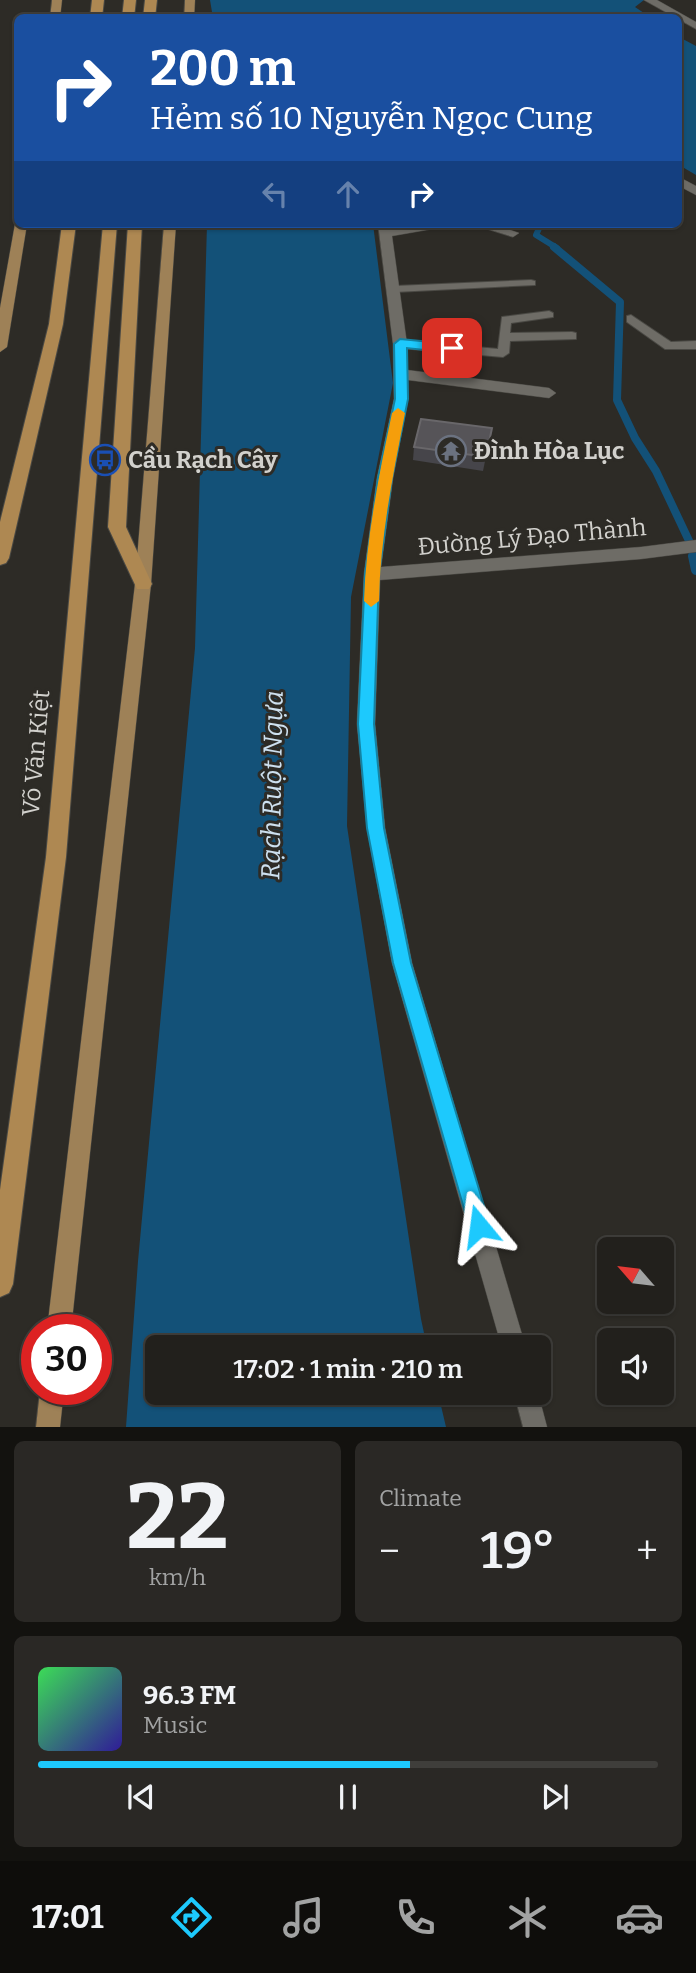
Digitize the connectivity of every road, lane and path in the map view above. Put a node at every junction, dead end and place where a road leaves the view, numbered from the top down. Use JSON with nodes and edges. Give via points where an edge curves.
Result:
{"nodes":[{"id":1,"x":649,"y":0,"type":"edge"},
{"id":2,"x":676,"y":14,"type":"edge"},
{"id":3,"x":20,"y":228,"type":"edge"},
{"id":4,"x":68,"y":228,"type":"edge"},
{"id":5,"x":110,"y":228,"type":"edge"},
{"id":6,"x":135,"y":228,"type":"edge"},
{"id":7,"x":170,"y":228,"type":"edge"},
{"id":8,"x":385,"y":228,"type":"edge"},
{"id":9,"x":493,"y":228,"type":"edge"},
{"id":10,"x":513,"y":233,"type":"dead end"},
{"id":11,"x":531,"y":284,"type":"dead end"},
{"id":12,"x":394,"y":289,"type":"junction"},
{"id":13,"x":549,"y":315,"type":"dead end"},
{"id":14,"x":631,"y":319,"type":"dead end"},
{"id":15,"x":572,"y":335,"type":"dead end"},
{"id":16,"x":505,"y":337,"type":"junction"},
{"id":17,"x":400,"y":344,"type":"junction"},
{"id":18,"x":696,"y":345,"type":"edge"},
{"id":19,"x":0,"y":347,"type":"edge"},
{"id":20,"x":401,"y":374,"type":"junction"},
{"id":21,"x":549,"y":393,"type":"dead end"},
{"id":22,"x":696,"y":546,"type":"edge"},
{"id":23,"x":0,"y":558,"type":"edge"},
{"id":24,"x":372,"y":574,"type":"junction"},
{"id":25,"x":143,"y":584,"type":"junction"},
{"id":26,"x":0,"y":1284,"type":"edge"},
{"id":27,"x":61,"y":1314,"type":"edge"},
{"id":28,"x":509,"y":1335,"type":"edge"},
{"id":29,"x":50,"y":1405,"type":"edge"},
{"id":30,"x":529,"y":1405,"type":"edge"},
{"id":31,"x":47,"y":1427,"type":"edge"},
{"id":32,"x":535,"y":1427,"type":"edge"}],
"edges":[{"from":1,"to":2,"type":"street"},
{"from":3,"to":19,"type":"main road"},
{"from":4,"to":23,"type":"highway","via":[[56,324]]},
{"from":5,"to":26,"type":"highway","name":"Võ Văn Kiệt","via":[[55,857]]},
{"from":6,"to":25,"type":"highway","via":[[117,527]]},
{"from":7,"to":25,"type":"main road"},
{"from":8,"to":12,"type":"street"},
{"from":9,"to":10,"type":"street"},
{"from":11,"to":12,"type":"lane"},
{"from":12,"to":17,"type":"street"},
{"from":13,"to":16,"type":"lane","via":[[506,320]]},
{"from":14,"to":18,"type":"lane","via":[[669,346]]},
{"from":15,"to":16,"type":"lane"},
{"from":16,"to":17,"type":"lane","via":[[503,353]]},
{"from":17,"to":20,"type":"street"},
{"from":20,"to":21,"type":"street"},
{"from":20,"to":24,"type":"street","via":[[401,399]]},
{"from":22,"to":24,"type":"street","name":"Đường Lý Đạo Thành"},
{"from":24,"to":28,"type":"street","via":[[366,724],[376,828],[402,963]]},
{"from":25,"to":27,"type":"main road"},
{"from":29,"to":31,"type":"main road"},
{"from":30,"to":32,"type":"street"}]}
